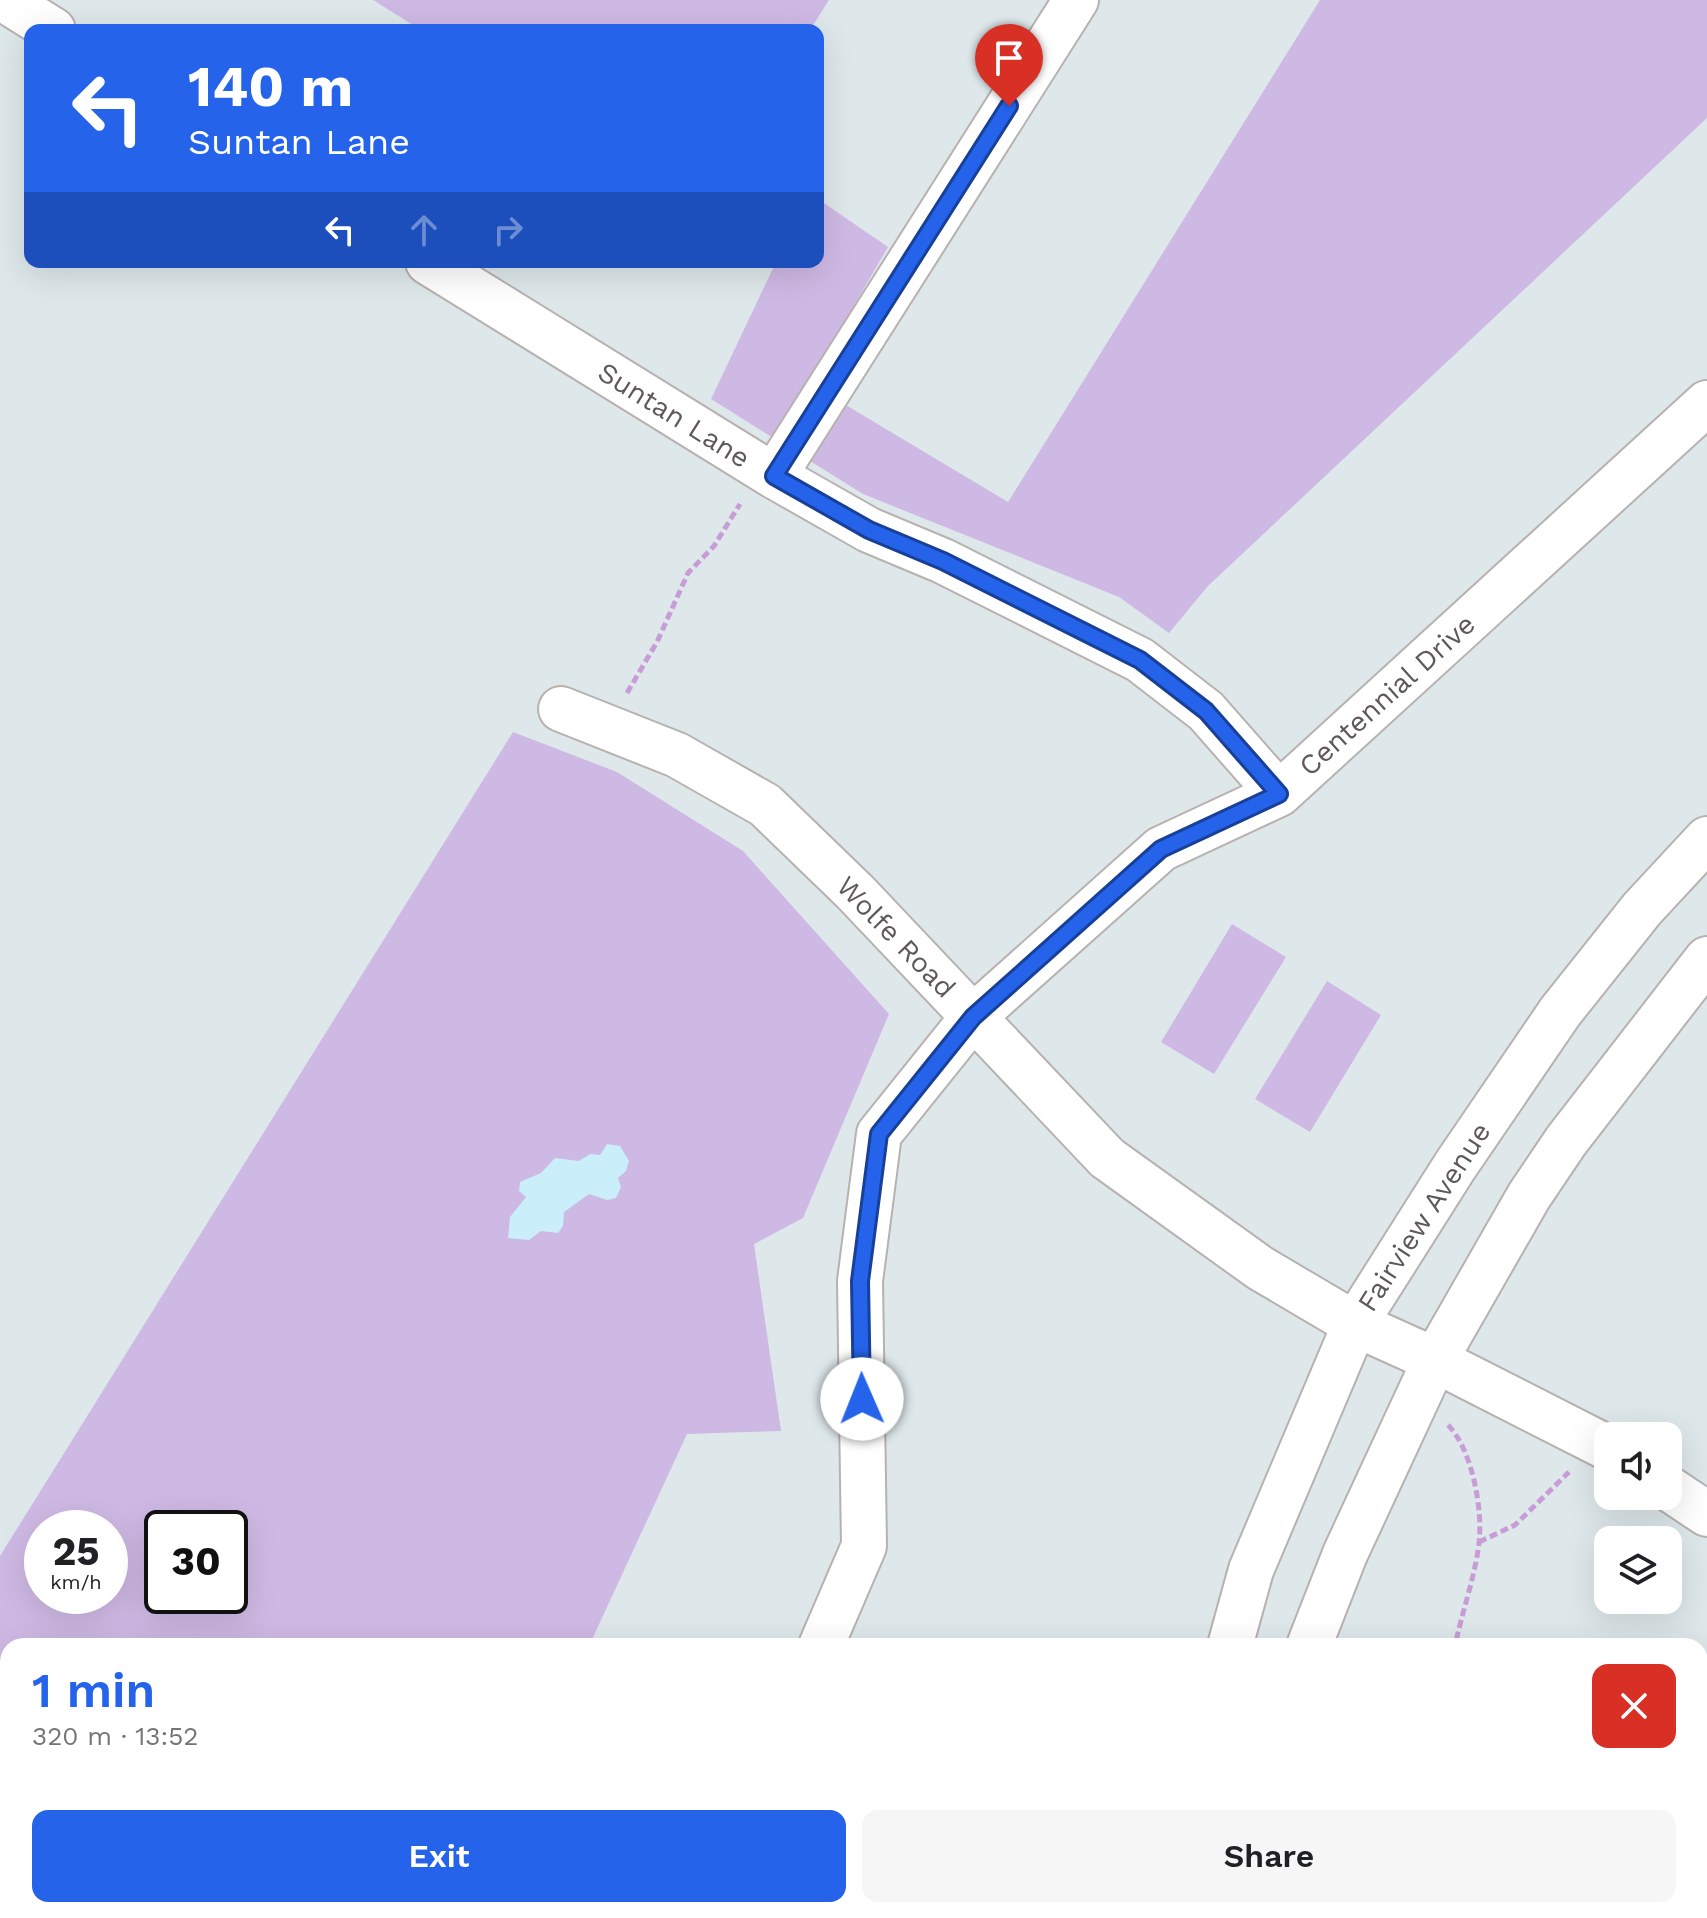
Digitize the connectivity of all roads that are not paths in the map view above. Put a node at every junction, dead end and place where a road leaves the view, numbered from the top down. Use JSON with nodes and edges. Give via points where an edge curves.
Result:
{"nodes":[{"id":1,"x":5,"y":0,"type":"edge"},
{"id":2,"x":1076,"y":0,"type":"edge"},
{"id":3,"x":43,"y":24,"type":"edge"},
{"id":4,"x":438,"y":268,"type":"edge"},
{"id":5,"x":1707,"y":403,"type":"edge"},
{"id":6,"x":768,"y":472,"type":"junction"},
{"id":7,"x":561,"y":709,"type":"dead end"},
{"id":8,"x":1279,"y":794,"type":"junction"},
{"id":9,"x":1707,"y":839,"type":"edge"},
{"id":10,"x":1707,"y":959,"type":"edge"},
{"id":11,"x":973,"y":1017,"type":"junction"},
{"id":12,"x":1355,"y":1324,"type":"junction"},
{"id":13,"x":1427,"y":1377,"type":"junction"},
{"id":14,"x":1594,"y":1441,"type":"edge"},
{"id":15,"x":1682,"y":1497,"type":"edge"},
{"id":16,"x":1707,"y":1514,"type":"edge"},
{"id":17,"x":824,"y":1638,"type":"edge"},
{"id":18,"x":1232,"y":1638,"type":"edge"},
{"id":19,"x":1312,"y":1638,"type":"edge"}],
"edges":[{"from":1,"to":3,"type":"street"},
{"from":2,"to":6,"type":"street"},
{"from":4,"to":6,"type":"street","name":"Suntan Lane"},
{"from":5,"to":8,"type":"street","name":"Centennial Drive"},
{"from":6,"to":8,"type":"street","name":"Suntan Lane","via":[[869,530],[943,561],[1140,660],[1206,711]]},
{"from":7,"to":11,"type":"street","name":"Wolfe Road","via":[[677,755],[765,805]]},
{"from":8,"to":11,"type":"street","name":"Centennial Drive","via":[[1161,849]]},
{"from":9,"to":12,"type":"street","name":"Fairview Avenue","via":[[1642,909],[1560,1012]]},
{"from":10,"to":13,"type":"street","via":[[1529,1196]]},
{"from":11,"to":12,"type":"street","name":"Wolfe Road","via":[[1107,1158],[1260,1268]]},
{"from":11,"to":17,"type":"street","name":"Centennial Drive","via":[[879,1134],[860,1281],[864,1546]]},
{"from":12,"to":13,"type":"street","name":"Wolfe Road"},
{"from":12,"to":18,"type":"street","name":"Fairview Avenue","via":[[1251,1570]]},
{"from":13,"to":14,"type":"street","name":"Wolfe Road"},
{"from":13,"to":19,"type":"street"},
{"from":15,"to":16,"type":"street"}]}
